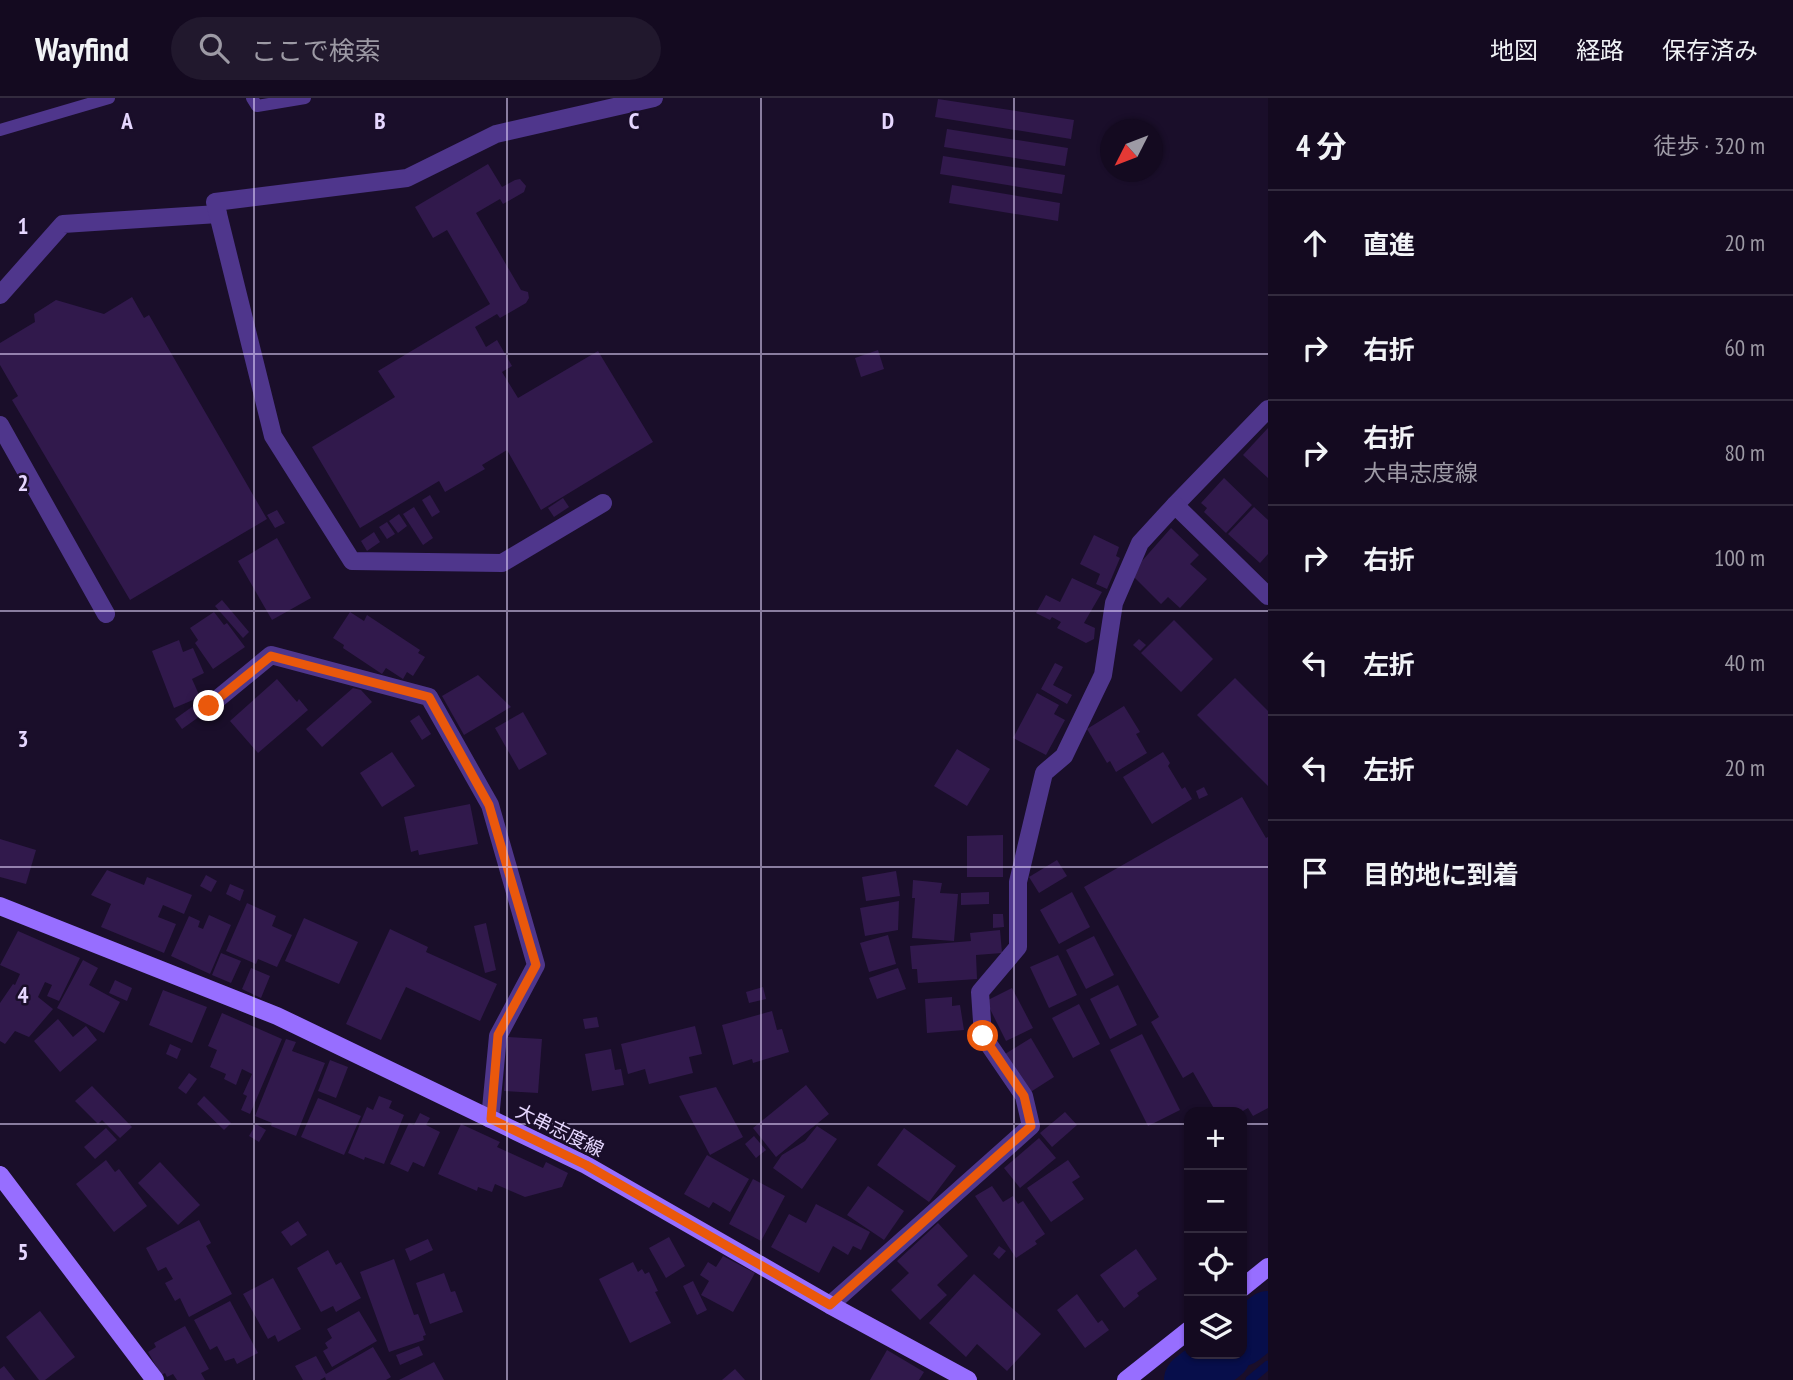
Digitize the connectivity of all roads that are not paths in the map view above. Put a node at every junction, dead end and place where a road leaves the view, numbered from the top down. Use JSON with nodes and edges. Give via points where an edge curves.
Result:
{"nodes":[{"id":1,"x":109,"y":98,"type":"edge"},
{"id":2,"x":252,"y":98,"type":"edge"},
{"id":3,"x":305,"y":98,"type":"edge"},
{"id":4,"x":654,"y":98,"type":"edge"},
{"id":5,"x":0,"y":130,"type":"edge"},
{"id":6,"x":218,"y":214,"type":"junction"},
{"id":7,"x":0,"y":295,"type":"edge"},
{"id":8,"x":1268,"y":409,"type":"edge"},
{"id":9,"x":0,"y":425,"type":"edge"},
{"id":10,"x":603,"y":503,"type":"dead end"},
{"id":11,"x":1175,"y":505,"type":"junction"},
{"id":12,"x":1264,"y":585,"type":"edge"},
{"id":13,"x":106,"y":614,"type":"dead end"},
{"id":14,"x":209,"y":706,"type":"dead end"},
{"id":15,"x":0,"y":905,"type":"edge"},
{"id":16,"x":491,"y":1119,"type":"junction"},
{"id":17,"x":0,"y":1175,"type":"edge"},
{"id":18,"x":1268,"y":1267,"type":"edge"},
{"id":19,"x":1247,"y":1284,"type":"edge"},
{"id":20,"x":830,"y":1305,"type":"junction"},
{"id":21,"x":1184,"y":1334,"type":"edge"},
{"id":22,"x":155,"y":1380,"type":"edge"},
{"id":23,"x":968,"y":1380,"type":"edge"},
{"id":24,"x":1126,"y":1380,"type":"edge"}],
"edges":[{"from":1,"to":5,"type":"lane"},
{"from":2,"to":3,"type":"lane","via":[[257,106]]},
{"from":4,"to":6,"type":"street","via":[[496,134],[407,178],[215,202]]},
{"from":6,"to":7,"type":"street","via":[[63,224]]},
{"from":6,"to":10,"type":"street","via":[[273,436],[352,561],[502,563]]},
{"from":8,"to":11,"type":"street"},
{"from":9,"to":13,"type":"street"},
{"from":11,"to":12,"type":"street"},
{"from":11,"to":20,"type":"street","via":[[1140,543],[1114,603],[1103,675],[1064,756],[1044,773],[1018,882],[1018,947],[980,992],[983,1036],[1024,1096],[1031,1126]]},
{"from":14,"to":16,"type":"street","via":[[271,656],[429,697],[489,805],[536,965],[498,1035]]},
{"from":15,"to":16,"type":"main road","name":"大串志度線","via":[[276,1016]]},
{"from":16,"to":20,"type":"main road","name":"大串志度線","via":[[586,1165]]},
{"from":17,"to":22,"type":"main road"},
{"from":18,"to":19,"type":"main road"},
{"from":20,"to":23,"type":"main road","name":"大串志度線"},
{"from":21,"to":24,"type":"main road"}]}
